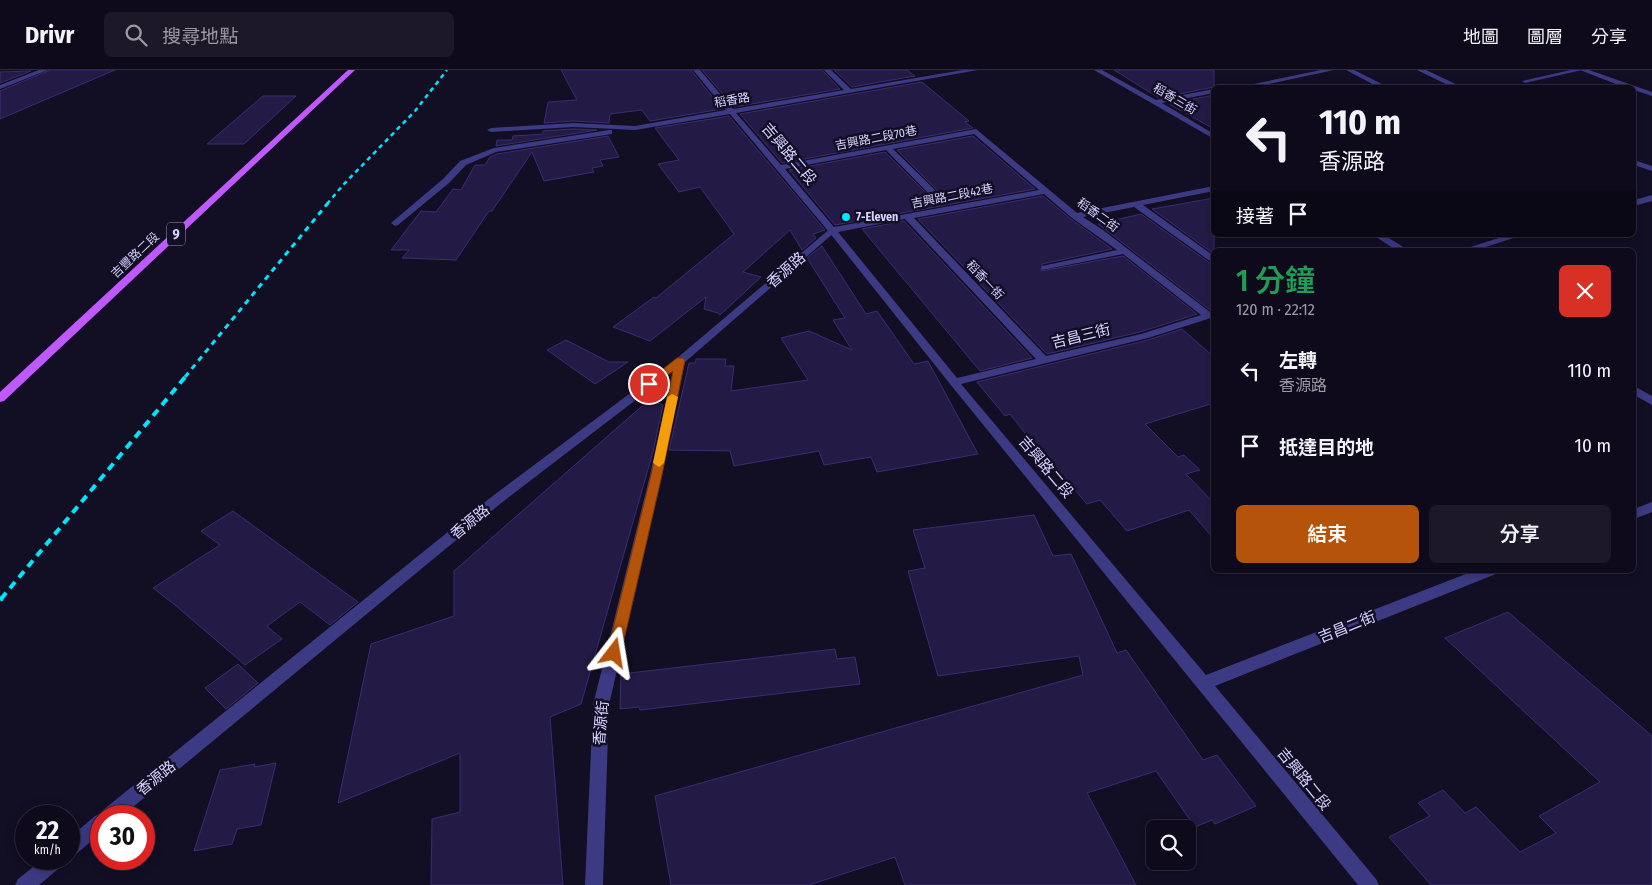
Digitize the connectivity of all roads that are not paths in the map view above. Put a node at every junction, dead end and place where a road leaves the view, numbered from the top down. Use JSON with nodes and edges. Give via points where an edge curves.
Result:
{"nodes":[{"id":1,"x":45,"y":70,"type":"edge"},
{"id":2,"x":352,"y":70,"type":"edge"},
{"id":3,"x":696,"y":70,"type":"edge"},
{"id":4,"x":828,"y":70,"type":"edge"},
{"id":5,"x":975,"y":70,"type":"edge"},
{"id":6,"x":1097,"y":70,"type":"edge"},
{"id":7,"x":1330,"y":70,"type":"edge"},
{"id":8,"x":1349,"y":70,"type":"edge"},
{"id":9,"x":1420,"y":70,"type":"edge"},
{"id":10,"x":1579,"y":70,"type":"edge"},
{"id":11,"x":1583,"y":70,"type":"edge"},
{"id":12,"x":1274,"y":81,"type":"junction"},
{"id":13,"x":1524,"y":81,"type":"dead end"},
{"id":14,"x":1253,"y":85,"type":"edge"},
{"id":15,"x":1281,"y":85,"type":"edge"},
{"id":16,"x":1381,"y":85,"type":"edge"},
{"id":17,"x":1454,"y":85,"type":"edge"},
{"id":18,"x":1624,"y":85,"type":"edge"},
{"id":19,"x":0,"y":87,"type":"edge"},
{"id":20,"x":1636,"y":89,"type":"edge"},
{"id":21,"x":849,"y":91,"type":"junction"},
{"id":22,"x":1211,"y":93,"type":"edge"},
{"id":23,"x":1652,"y":94,"type":"edge"},
{"id":24,"x":1156,"y":102,"type":"junction"},
{"id":25,"x":733,"y":112,"type":"junction"},
{"id":26,"x":635,"y":128,"type":"junction"},
{"id":27,"x":491,"y":130,"type":"dead end"},
{"id":28,"x":976,"y":131,"type":"joint"},
{"id":29,"x":1211,"y":135,"type":"edge"},
{"id":30,"x":887,"y":147,"type":"junction"},
{"id":31,"x":1636,"y":163,"type":"edge"},
{"id":32,"x":779,"y":168,"type":"junction"},
{"id":33,"x":1652,"y":169,"type":"edge"},
{"id":34,"x":1211,"y":189,"type":"edge"},
{"id":35,"x":931,"y":191,"type":"dead end"},
{"id":36,"x":1046,"y":191,"type":"junction"},
{"id":37,"x":1652,"y":198,"type":"edge"},
{"id":38,"x":1636,"y":202,"type":"edge"},
{"id":39,"x":1135,"y":203,"type":"junction"},
{"id":40,"x":1075,"y":216,"type":"junction"},
{"id":41,"x":908,"y":217,"type":"junction"},
{"id":42,"x":395,"y":223,"type":"dead end"},
{"id":43,"x":832,"y":230,"type":"junction"},
{"id":44,"x":1381,"y":237,"type":"edge"},
{"id":45,"x":1511,"y":237,"type":"edge"},
{"id":46,"x":1400,"y":248,"type":"edge"},
{"id":47,"x":1473,"y":248,"type":"edge"},
{"id":48,"x":1124,"y":251,"type":"junction"},
{"id":49,"x":1211,"y":258,"type":"edge"},
{"id":50,"x":1045,"y":268,"type":"dead end"},
{"id":51,"x":1211,"y":315,"type":"edge"},
{"id":52,"x":680,"y":360,"type":"junction"},
{"id":53,"x":1044,"y":361,"type":"junction"},
{"id":54,"x":954,"y":382,"type":"junction"},
{"id":55,"x":1636,"y":391,"type":"edge"},
{"id":56,"x":0,"y":398,"type":"edge"},
{"id":57,"x":1652,"y":401,"type":"edge"},
{"id":58,"x":1652,"y":506,"type":"edge"},
{"id":59,"x":1636,"y":513,"type":"edge"},
{"id":60,"x":1483,"y":573,"type":"edge"},
{"id":61,"x":1204,"y":683,"type":"junction"},
{"id":62,"x":122,"y":805,"type":"edge"},
{"id":63,"x":90,"y":831,"type":"edge"},
{"id":64,"x":80,"y":840,"type":"edge"},
{"id":65,"x":43,"y":870,"type":"edge"},
{"id":66,"x":24,"y":885,"type":"edge"},
{"id":67,"x":594,"y":885,"type":"edge"},
{"id":68,"x":1370,"y":885,"type":"edge"}],
"edges":[{"from":1,"to":19,"type":"street"},
{"from":2,"to":56,"type":"main road","name":"吉豐路二段","number":"9"},
{"from":3,"to":25,"type":"street","name":"吉興路二段"},
{"from":4,"to":21,"type":"street"},
{"from":5,"to":21,"type":"street","name":"稻香路"},
{"from":6,"to":24,"type":"street","name":"稻香三街"},
{"from":7,"to":12,"type":"street"},
{"from":8,"to":16,"type":"street"},
{"from":9,"to":17,"type":"street"},
{"from":10,"to":13,"type":"lane"},
{"from":11,"to":18,"type":"street"},
{"from":12,"to":14,"type":"street"},
{"from":12,"to":15,"type":"street"},
{"from":20,"to":23,"type":"street"},
{"from":21,"to":25,"type":"street","name":"稻香路"},
{"from":22,"to":24,"type":"street"},
{"from":24,"to":29,"type":"street","name":"稻香三街"},
{"from":25,"to":26,"type":"street","name":"稻香路"},
{"from":25,"to":32,"type":"street","name":"吉興路二段"},
{"from":26,"to":27,"type":"street","name":"稻香路","via":[[573,126]]},
{"from":26,"to":42,"type":"street","via":[[494,150],[463,164]]},
{"from":28,"to":30,"type":"street","name":"吉興路二段70巷"},
{"from":28,"to":36,"type":"street","name":"稻香二街"},
{"from":30,"to":32,"type":"street","name":"吉興路二段70巷"},
{"from":30,"to":35,"type":"street"},
{"from":31,"to":33,"type":"street"},
{"from":32,"to":43,"type":"street","name":"吉興路二段"},
{"from":34,"to":39,"type":"street"},
{"from":36,"to":40,"type":"street","name":"稻香二街"},
{"from":36,"to":41,"type":"street","name":"吉興路二段42巷"},
{"from":37,"to":38,"type":"street"},
{"from":39,"to":40,"type":"street"},
{"from":39,"to":49,"type":"street"},
{"from":40,"to":48,"type":"street","name":"稻香二街"},
{"from":41,"to":43,"type":"street","name":"吉興路二段42巷"},
{"from":41,"to":53,"type":"street","name":"稻香一街"},
{"from":43,"to":52,"type":"street","name":"香源路"},
{"from":43,"to":54,"type":"street","name":"吉興路二段"},
{"from":44,"to":46,"type":"street"},
{"from":45,"to":47,"type":"street"},
{"from":48,"to":50,"type":"street"},
{"from":48,"to":51,"type":"street","name":"稻香二街"},
{"from":51,"to":53,"type":"street","name":"吉昌三街"},
{"from":52,"to":62,"type":"street","name":"香源路","via":[[495,501]]},
{"from":52,"to":67,"type":"street","name":"香源街","via":[[650,504],[601,706]]},
{"from":53,"to":54,"type":"street","name":"吉昌三街"},
{"from":54,"to":61,"type":"street","name":"吉興路二段"},
{"from":55,"to":57,"type":"street"},
{"from":58,"to":59,"type":"street"},
{"from":60,"to":61,"type":"street","name":"吉昌二街"},
{"from":61,"to":68,"type":"street","name":"吉興路二段"},
{"from":63,"to":64,"type":"street"},
{"from":65,"to":66,"type":"street"}]}
